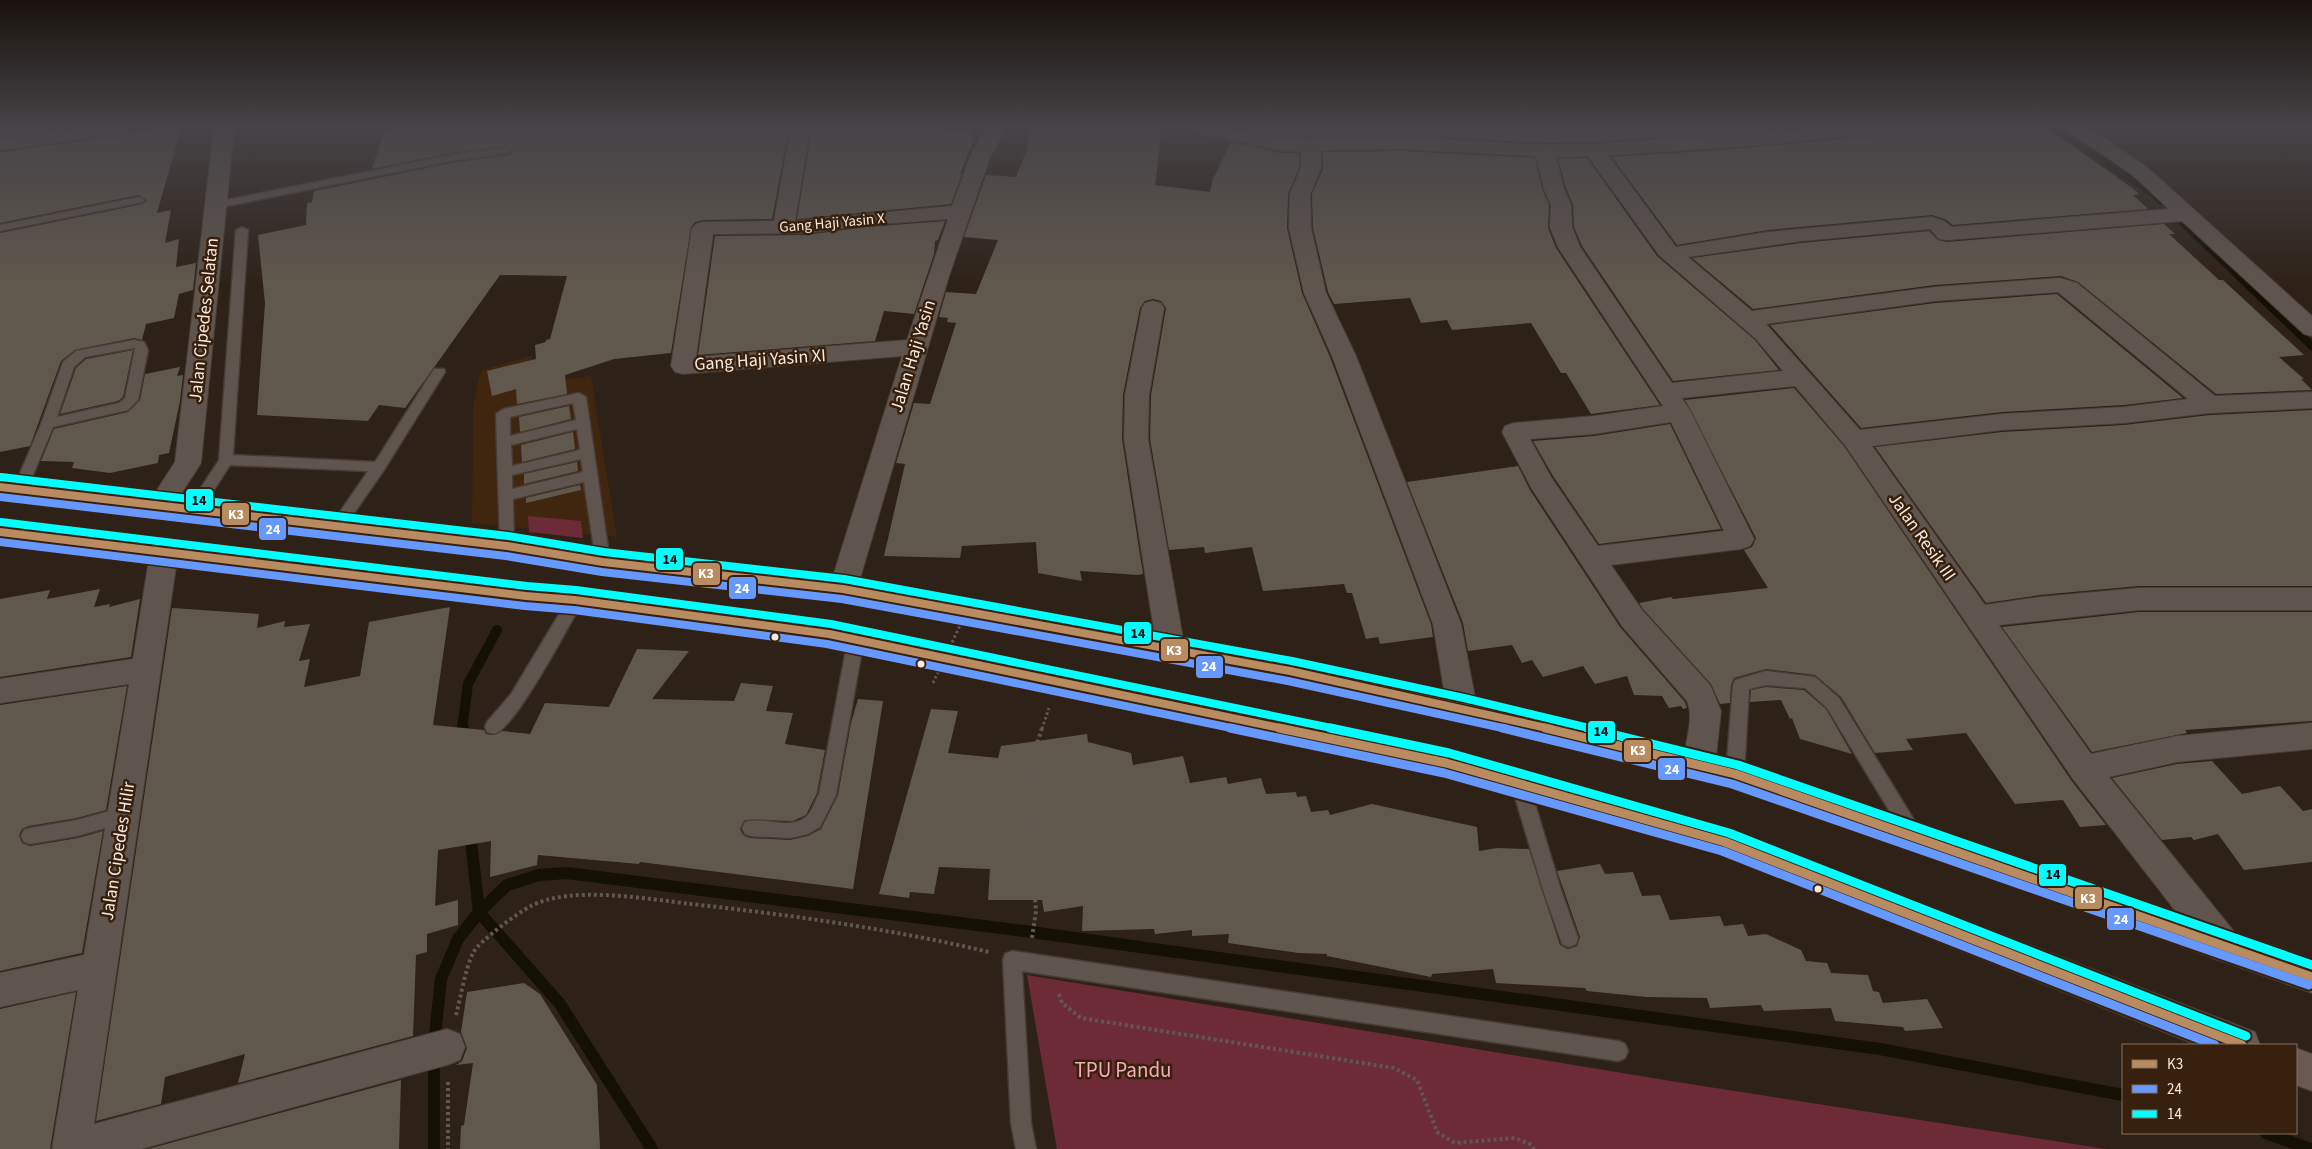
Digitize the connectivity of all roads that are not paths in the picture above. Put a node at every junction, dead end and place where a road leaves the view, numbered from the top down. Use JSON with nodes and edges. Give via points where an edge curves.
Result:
{"nodes":[{"id":1,"x":219,"y":182,"type":"edge"},
{"id":2,"x":333,"y":182,"type":"edge"},
{"id":3,"x":791,"y":182,"type":"edge"},
{"id":4,"x":971,"y":182,"type":"edge"},
{"id":5,"x":1305,"y":182,"type":"edge"},
{"id":6,"x":1552,"y":182,"type":"edge"},
{"id":7,"x":1617,"y":182,"type":"edge"},
{"id":8,"x":2149,"y":182,"type":"edge"},
{"id":9,"x":139,"y":200,"type":"dead end"},
{"id":10,"x":217,"y":205,"type":"junction"},
{"id":11,"x":960,"y":212,"type":"junction"},
{"id":12,"x":2178,"y":215,"type":"junction"},
{"id":13,"x":0,"y":228,"type":"edge"},
{"id":14,"x":703,"y":228,"type":"joint"},
{"id":15,"x":784,"y":228,"type":"junction"},
{"id":16,"x":242,"y":230,"type":"dead end"},
{"id":17,"x":1671,"y":254,"type":"junction"},
{"id":18,"x":1153,"y":308,"type":"dead end"},
{"id":19,"x":1748,"y":320,"type":"junction"},
{"id":20,"x":2312,"y":330,"type":"edge"},
{"id":21,"x":916,"y":348,"type":"junction"},
{"id":22,"x":439,"y":372,"type":"dead end"},
{"id":23,"x":1801,"y":377,"type":"junction"},
{"id":24,"x":2312,"y":400,"type":"edge"},
{"id":25,"x":1672,"y":402,"type":"junction"},
{"id":26,"x":2210,"y":405,"type":"junction"},
{"id":27,"x":583,"y":423,"type":"junction"},
{"id":28,"x":48,"y":424,"type":"junction"},
{"id":29,"x":1854,"y":439,"type":"junction"},
{"id":30,"x":504,"y":442,"type":"junction"},
{"id":31,"x":587,"y":453,"type":"junction"},
{"id":32,"x":226,"y":460,"type":"junction"},
{"id":33,"x":379,"y":467,"type":"junction"},
{"id":34,"x":505,"y":472,"type":"junction"},
{"id":35,"x":591,"y":474,"type":"junction"},
{"id":36,"x":10,"y":488,"type":"edge"},
{"id":37,"x":506,"y":496,"type":"junction"},
{"id":38,"x":161,"y":504,"type":"junction"},
{"id":39,"x":194,"y":509,"type":"junction"},
{"id":40,"x":336,"y":528,"type":"junction"},
{"id":41,"x":0,"y":532,"type":"edge"},
{"id":42,"x":507,"y":546,"type":"junction"},
{"id":43,"x":164,"y":553,"type":"junction"},
{"id":44,"x":1591,"y":557,"type":"junction"},
{"id":45,"x":603,"y":562,"type":"junction"},
{"id":46,"x":843,"y":589,"type":"junction"},
{"id":47,"x":2312,"y":599,"type":"edge"},
{"id":48,"x":575,"y":600,"type":"junction"},
{"id":49,"x":1977,"y":617,"type":"junction"},
{"id":50,"x":856,"y":639,"type":"junction"},
{"id":51,"x":1171,"y":650,"type":"junction"},
{"id":52,"x":146,"y":669,"type":"junction"},
{"id":53,"x":0,"y":691,"type":"edge"},
{"id":54,"x":1462,"y":708,"type":"junction"},
{"id":55,"x":493,"y":727,"type":"dead end"},
{"id":56,"x":2312,"y":736,"type":"edge"},
{"id":57,"x":1699,"y":766,"type":"junction"},
{"id":58,"x":2084,"y":769,"type":"junction"},
{"id":59,"x":1735,"y":774,"type":"junction"},
{"id":60,"x":1520,"y":784,"type":"junction"},
{"id":61,"x":124,"y":815,"type":"junction"},
{"id":62,"x":751,"y":828,"type":"dead end"},
{"id":63,"x":1913,"y":835,"type":"junction"},
{"id":64,"x":30,"y":836,"type":"dead end"},
{"id":65,"x":1569,"y":938,"type":"dead end"},
{"id":66,"x":2224,"y":946,"type":"junction"},
{"id":67,"x":100,"y":968,"type":"junction"},
{"id":68,"x":2308,"y":975,"type":"edge"},
{"id":69,"x":0,"y":990,"type":"edge"},
{"id":70,"x":2239,"y":1044,"type":"edge"},
{"id":71,"x":435,"y":1050,"type":"dead end"},
{"id":72,"x":1618,"y":1051,"type":"dead end"},
{"id":73,"x":2297,"y":1066,"type":"edge"},
{"id":74,"x":2312,"y":1073,"type":"edge"},
{"id":75,"x":71,"y":1149,"type":"edge"},
{"id":76,"x":1026,"y":1149,"type":"edge"}],
"edges":[{"from":1,"to":10,"type":"street","name":"Jalan Cipedes Selatan"},
{"from":2,"to":10,"type":"lane"},
{"from":3,"to":15,"type":"street"},
{"from":4,"to":11,"type":"street","name":"Jalan Haji Yasin"},
{"from":5,"to":54,"type":"street","via":[[1300,194],[1300,228],[1315,293],[1344,356],[1447,624]]},
{"from":6,"to":25,"type":"street","via":[[1561,206],[1561,227],[1569,247]]},
{"from":7,"to":17,"type":"street","name":"Jalan Resik III"},
{"from":8,"to":12,"type":"street"},
{"from":9,"to":13,"type":"lane"},
{"from":10,"to":38,"type":"street","name":"Jalan Cipedes Selatan","via":[[188,463]]},
{"from":11,"to":15,"type":"street","name":"Gang Haji Yasin X"},
{"from":11,"to":21,"type":"street","name":"Jalan Haji Yasin"},
{"from":12,"to":17,"type":"street","via":[[1947,234],[1932,223],[1790,236]]},
{"from":12,"to":20,"type":"street"},
{"from":14,"to":15,"type":"street","name":"Gang Haji Yasin X"},
{"from":14,"to":21,"type":"street","name":"Gang Haji Yasin XI","via":[[683,366]]},
{"from":16,"to":32,"type":"lane"},
{"from":17,"to":19,"type":"street","name":"Jalan Resik III"},
{"from":18,"to":51,"type":"street","via":[[1137,395],[1136,439]]},
{"from":19,"to":23,"type":"street","name":"Jalan Resik III"},
{"from":19,"to":26,"type":"street","via":[[1935,294],[2060,285],[2069,288]]},
{"from":21,"to":46,"type":"street","name":"Jalan Haji Yasin"},
{"from":22,"to":33,"type":"lane"},
{"from":23,"to":25,"type":"street"},
{"from":23,"to":29,"type":"street","name":"Jalan Resik III"},
{"from":24,"to":26,"type":"street"},
{"from":25,"to":44,"type":"street","via":[[1741,539]]},
{"from":25,"to":44,"type":"street","via":[[1594,425],[1514,432],[1541,482]]},
{"from":26,"to":29,"type":"street","via":[[2124,415],[2002,422]]},
{"from":27,"to":30,"type":"lane"},
{"from":27,"to":30,"type":"lane","via":[[579,397],[503,414]]},
{"from":27,"to":31,"type":"lane"},
{"from":28,"to":28,"type":"lane","via":[[68,365],[74,358],[81,354],[140,345],[142,350],[131,400],[123,407]]},
{"from":28,"to":36,"type":"lane"},
{"from":29,"to":49,"type":"street","name":"Jalan Resik III"},
{"from":30,"to":34,"type":"lane"},
{"from":31,"to":34,"type":"lane"},
{"from":31,"to":35,"type":"lane"},
{"from":32,"to":33,"type":"lane"},
{"from":32,"to":39,"type":"lane"},
{"from":33,"to":40,"type":"lane"},
{"from":34,"to":37,"type":"lane"},
{"from":35,"to":37,"type":"lane"},
{"from":35,"to":45,"type":"lane"},
{"from":36,"to":38,"type":"highway"},
{"from":37,"to":42,"type":"lane"},
{"from":38,"to":39,"type":"highway"},
{"from":39,"to":40,"type":"highway"},
{"from":40,"to":42,"type":"highway"},
{"from":41,"to":43,"type":"highway"},
{"from":42,"to":45,"type":"highway"},
{"from":43,"to":48,"type":"highway"},
{"from":43,"to":52,"type":"street","name":"Jalan Cipedes Hilir"},
{"from":44,"to":57,"type":"street","via":[[1632,618],[1699,694],[1706,710]]},
{"from":45,"to":46,"type":"highway"},
{"from":46,"to":51,"type":"highway"},
{"from":47,"to":49,"type":"street","via":[[2139,599]]},
{"from":48,"to":50,"type":"highway"},
{"from":48,"to":55,"type":"lane","via":[[518,699]]},
{"from":49,"to":58,"type":"street","name":"Jalan Resik III"},
{"from":50,"to":60,"type":"highway","via":[[1446,763]]},
{"from":50,"to":62,"type":"lane","via":[[827,795],[814,821],[790,830]]},
{"from":51,"to":54,"type":"highway","via":[[1290,670]]},
{"from":52,"to":53,"type":"street"},
{"from":52,"to":61,"type":"street","name":"Jalan Cipedes Hilir"},
{"from":54,"to":57,"type":"highway"},
{"from":56,"to":58,"type":"street","via":[[2177,749]]},
{"from":57,"to":59,"type":"highway"},
{"from":58,"to":66,"type":"street","name":"Jalan Resik III"},
{"from":59,"to":63,"type":"highway"},
{"from":59,"to":63,"type":"lane","via":[[1741,685],[1766,678],[1809,682],[1833,703]]},
{"from":60,"to":65,"type":"lane"},
{"from":60,"to":70,"type":"highway","via":[[1724,842]]},
{"from":61,"to":64,"type":"lane","via":[[71,830]]},
{"from":61,"to":67,"type":"street","name":"Jalan Cipedes Hilir"},
{"from":63,"to":66,"type":"highway"},
{"from":66,"to":68,"type":"highway"},
{"from":67,"to":69,"type":"street"},
{"from":67,"to":75,"type":"street","name":"Jalan Cipedes Hilir"},
{"from":71,"to":75,"type":"street"},
{"from":72,"to":76,"type":"lane","via":[[1012,960],[1021,1123]]},
{"from":73,"to":74,"type":"highway"}]}
